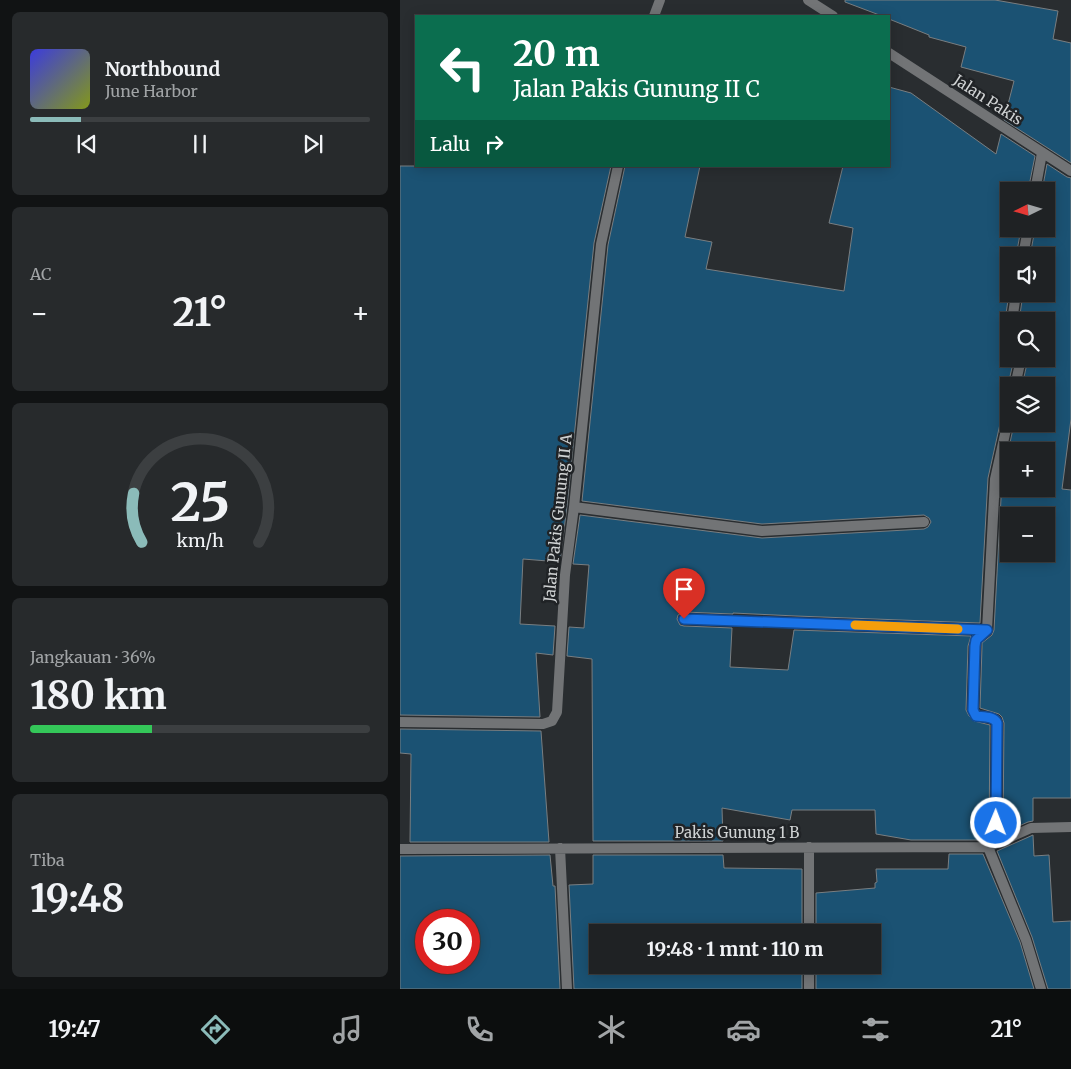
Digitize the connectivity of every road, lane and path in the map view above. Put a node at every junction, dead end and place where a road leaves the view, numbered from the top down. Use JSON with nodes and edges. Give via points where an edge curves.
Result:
{"nodes":[{"id":1,"x":660,"y":0,"type":"edge"},
{"id":2,"x":808,"y":0,"type":"edge"},
{"id":3,"x":654,"y":15,"type":"edge"},
{"id":4,"x":831,"y":15,"type":"edge"},
{"id":5,"x":890,"y":54,"type":"edge"},
{"id":6,"x":1042,"y":153,"type":"junction"},
{"id":7,"x":618,"y":167,"type":"edge"},
{"id":8,"x":1071,"y":171,"type":"edge"},
{"id":9,"x":1037,"y":182,"type":"edge"},
{"id":10,"x":1005,"y":432,"type":"edge"},
{"id":11,"x":574,"y":507,"type":"junction"},
{"id":12,"x":924,"y":522,"type":"dead end"},
{"id":13,"x":684,"y":619,"type":"dead end"},
{"id":14,"x":987,"y":630,"type":"junction"},
{"id":15,"x":400,"y":722,"type":"edge"},
{"id":16,"x":1071,"y":827,"type":"edge"},
{"id":17,"x":992,"y":845,"type":"junction"},
{"id":18,"x":809,"y":847,"type":"junction"},
{"id":19,"x":560,"y":848,"type":"junction"},
{"id":20,"x":400,"y":849,"type":"edge"},
{"id":21,"x":809,"y":924,"type":"edge"},
{"id":22,"x":809,"y":974,"type":"edge"},
{"id":23,"x":567,"y":989,"type":"edge"},
{"id":24,"x":809,"y":989,"type":"edge"},
{"id":25,"x":1041,"y":989,"type":"edge"}],
"edges":[{"from":1,"to":3,"type":"street"},
{"from":2,"to":4,"type":"street"},
{"from":5,"to":6,"type":"street","name":"Jalan Pakis"},
{"from":6,"to":8,"type":"street","name":"Jalan Pakis"},
{"from":6,"to":9,"type":"street"},
{"from":7,"to":11,"type":"street","name":"Jalan Pakis Gunung II A","via":[[601,244]]},
{"from":10,"to":14,"type":"street","via":[[995,479]]},
{"from":11,"to":12,"type":"street","via":[[762,531]]},
{"from":11,"to":15,"type":"street","name":"Jalan Pakis Gunung II A","via":[[565,575],[557,712],[552,721],[543,724]]},
{"from":13,"to":14,"type":"street"},
{"from":14,"to":17,"type":"street","via":[[976,640],[973,710],[976,716],[993,718],[997,723]]},
{"from":16,"to":17,"type":"street","name":"Pakis Gunung 1 B","via":[[1031,828]]},
{"from":17,"to":18,"type":"street","name":"Pakis Gunung 1 B"},
{"from":17,"to":25,"type":"street"},
{"from":18,"to":19,"type":"street","name":"Pakis Gunung 1 B"},
{"from":18,"to":21,"type":"street"},
{"from":19,"to":20,"type":"street","name":"Pakis Gunung 1 B"},
{"from":19,"to":23,"type":"street"},
{"from":22,"to":24,"type":"street"}]}
